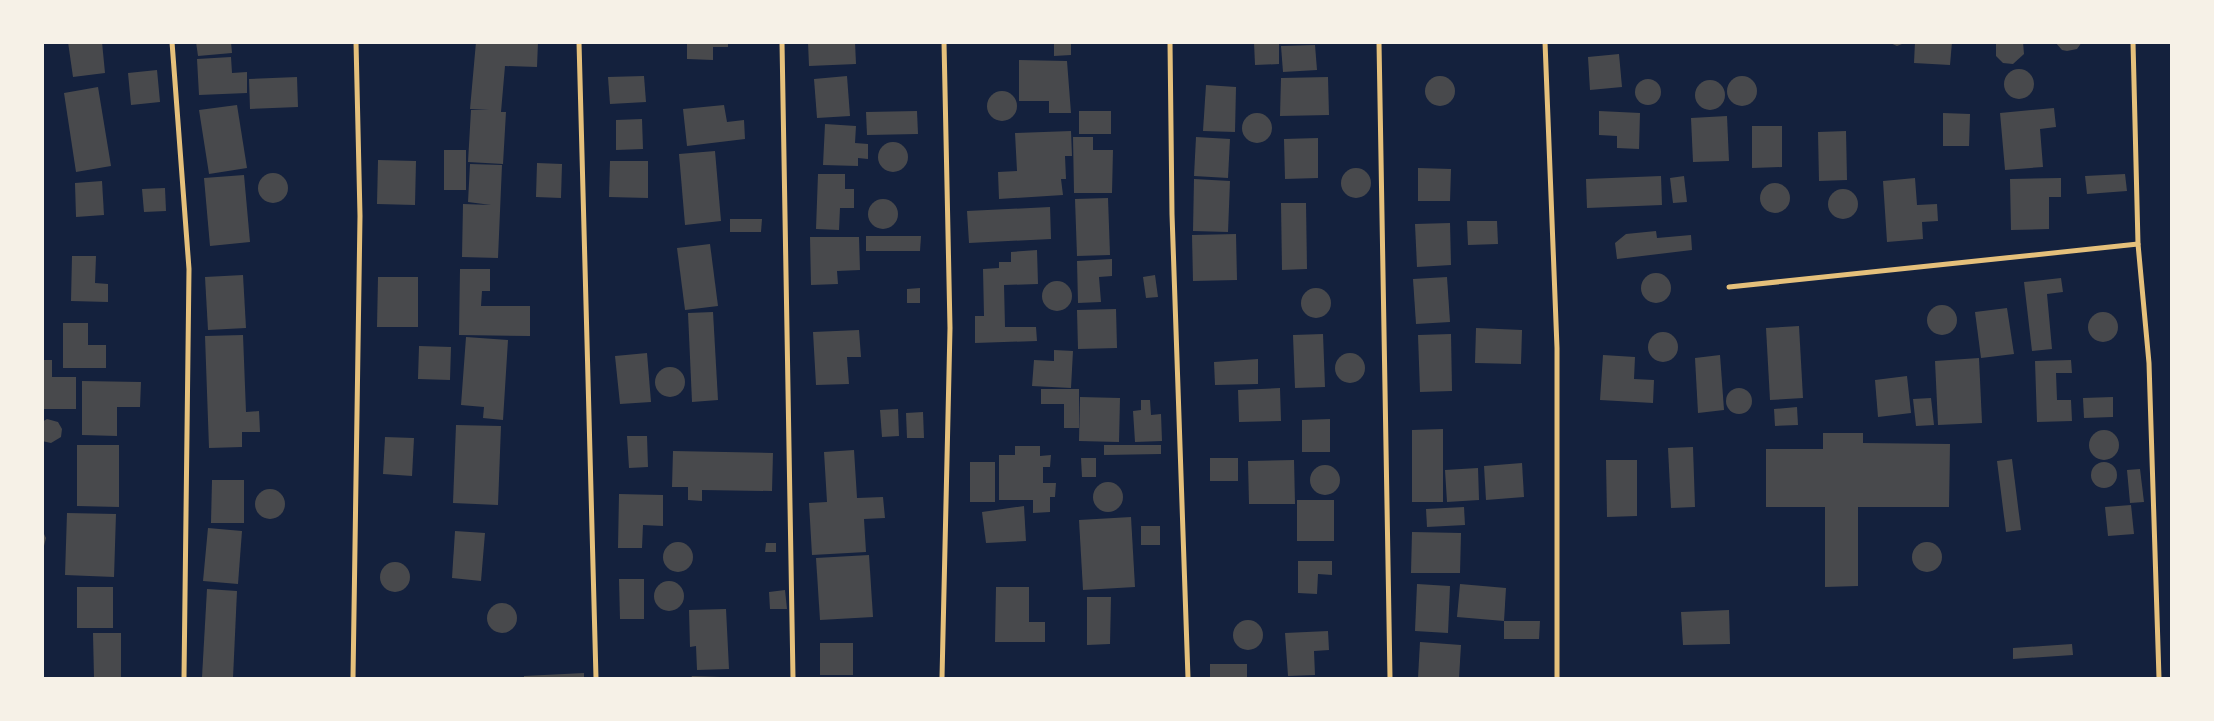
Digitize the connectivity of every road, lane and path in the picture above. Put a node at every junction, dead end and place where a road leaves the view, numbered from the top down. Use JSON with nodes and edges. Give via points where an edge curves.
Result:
{"nodes":[{"id":1,"x":172,"y":42,"type":"edge"},
{"id":2,"x":356,"y":42,"type":"edge"},
{"id":3,"x":579,"y":42,"type":"edge"},
{"id":4,"x":782,"y":42,"type":"edge"},
{"id":5,"x":944,"y":42,"type":"edge"},
{"id":6,"x":1170,"y":42,"type":"edge"},
{"id":7,"x":1379,"y":42,"type":"edge"},
{"id":8,"x":1545,"y":42,"type":"edge"},
{"id":9,"x":2133,"y":42,"type":"edge"},
{"id":10,"x":2138,"y":244,"type":"junction"},
{"id":11,"x":1729,"y":287,"type":"dead end"},
{"id":12,"x":184,"y":678,"type":"edge"},
{"id":13,"x":353,"y":678,"type":"edge"},
{"id":14,"x":596,"y":678,"type":"edge"},
{"id":15,"x":793,"y":678,"type":"edge"},
{"id":16,"x":942,"y":678,"type":"edge"},
{"id":17,"x":1188,"y":678,"type":"edge"},
{"id":18,"x":1390,"y":678,"type":"edge"},
{"id":19,"x":1557,"y":678,"type":"edge"},
{"id":20,"x":2159,"y":678,"type":"edge"}],
"edges":[{"from":1,"to":12,"type":"street","via":[[189,269]]},
{"from":2,"to":13,"type":"street","via":[[360,216]]},
{"from":3,"to":14,"type":"street"},
{"from":4,"to":15,"type":"street"},
{"from":5,"to":16,"type":"street","via":[[950,328]]},
{"from":6,"to":17,"type":"street","via":[[1172,224]]},
{"from":7,"to":18,"type":"street"},
{"from":8,"to":19,"type":"street","via":[[1557,348]]},
{"from":9,"to":10,"type":"street"},
{"from":10,"to":11,"type":"street"},
{"from":10,"to":20,"type":"street","via":[[2150,362]]}]}
